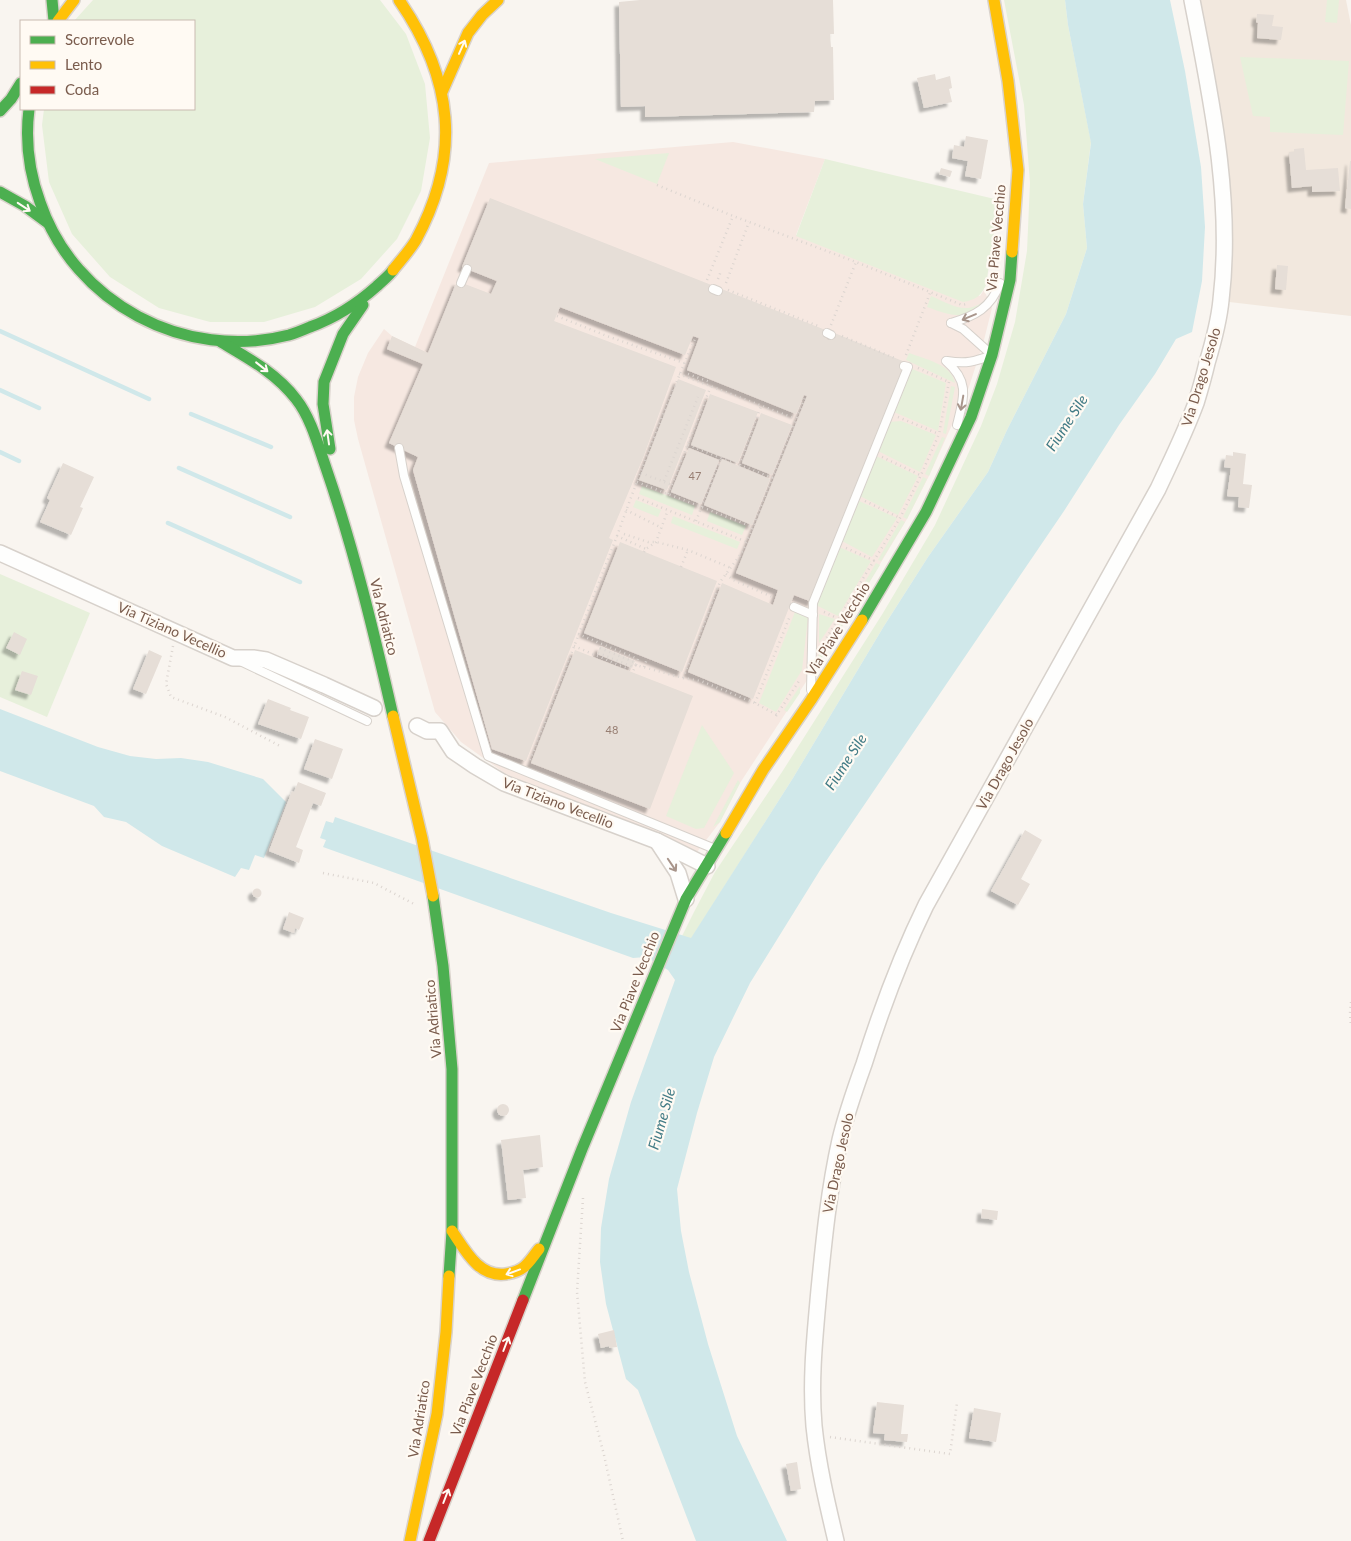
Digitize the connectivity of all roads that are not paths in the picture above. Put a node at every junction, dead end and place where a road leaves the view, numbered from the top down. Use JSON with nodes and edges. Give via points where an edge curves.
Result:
{"nodes":[{"id":1,"x":52,"y":0,"type":"edge"},
{"id":2,"x":74,"y":0,"type":"edge"},
{"id":3,"x":399,"y":0,"type":"edge"},
{"id":4,"x":498,"y":0,"type":"edge"},
{"id":5,"x":994,"y":0,"type":"edge"},
{"id":6,"x":1192,"y":0,"type":"edge"},
{"id":7,"x":54,"y":20,"type":"edge"},
{"id":8,"x":59,"y":20,"type":"edge"},
{"id":9,"x":20,"y":85,"type":"edge"},
{"id":10,"x":442,"y":92,"type":"junction"},
{"id":11,"x":29,"y":110,"type":"edge"},
{"id":12,"x":0,"y":111,"type":"edge"},
{"id":13,"x":0,"y":192,"type":"edge"},
{"id":14,"x":48,"y":223,"type":"junction"},
{"id":15,"x":1012,"y":249,"type":"junction"},
{"id":16,"x":467,"y":269,"type":"dead end"},
{"id":17,"x":461,"y":283,"type":"dead end"},
{"id":18,"x":372,"y":293,"type":"junction"},
{"id":19,"x":220,"y":342,"type":"junction"},
{"id":20,"x":992,"y":355,"type":"junction"},
{"id":21,"x":904,"y":363,"type":"road end"},
{"id":22,"x":399,"y":448,"type":"dead end"},
{"id":23,"x":946,"y":471,"type":"junction"},
{"id":24,"x":338,"y":503,"type":"junction"},
{"id":25,"x":0,"y":553,"type":"edge"},
{"id":26,"x":794,"y":607,"type":"road end"},
{"id":27,"x":813,"y":612,"type":"junction"},
{"id":28,"x":811,"y":700,"type":"junction"},
{"id":29,"x":370,"y":715,"type":"dead end"},
{"id":30,"x":417,"y":726,"type":"dead end"},
{"id":31,"x":657,"y":841,"type":"junction"},
{"id":32,"x":717,"y":849,"type":"junction"},
{"id":33,"x":707,"y":866,"type":"junction"},
{"id":34,"x":686,"y":899,"type":"junction"},
{"id":35,"x":452,"y":1231,"type":"junction"},
{"id":36,"x":547,"y":1239,"type":"junction"},
{"id":37,"x":410,"y":1541,"type":"edge"},
{"id":38,"x":429,"y":1541,"type":"edge"},
{"id":39,"x":836,"y":1541,"type":"edge"}],
"edges":[{"from":1,"to":7,"type":"main road"},
{"from":2,"to":8,"type":"main road"},
{"from":3,"to":10,"type":"main road","via":[[415,22],[432,56]]},
{"from":10,"to":4,"type":"main road","one_way":true,"via":[[468,33]]},
{"from":5,"to":15,"type":"main road","name":"Via Piave Vecchio","via":[[1008,81],[1018,170]]},
{"from":6,"to":39,"type":"street","name":"Via Drago Jesolo","via":[[1216,132],[1224,222],[1221,301],[1212,345],[1196,402],[1158,489],[909,940],[876,1025],[840,1138],[825,1229],[813,1391],[820,1463]]},
{"from":9,"to":12,"type":"main road"},
{"from":10,"to":18,"type":"main road","via":[[446,136],[441,181],[426,223],[402,261]]},
{"from":11,"to":14,"type":"main road","via":[[27,136],[32,181]]},
{"from":13,"to":14,"type":"main road","one_way":true},
{"from":14,"to":19,"type":"main road","via":[[66,255],[118,306],[150,324],[184,336]]},
{"from":15,"to":20,"type":"main road","name":"Via Piave Vecchio","via":[[1010,280]]},
{"from":15,"to":20,"type":"lane","one_way":true,"via":[[998,290],[984,308],[951,323],[963,329]]},
{"from":16,"to":17,"type":"lane"},
{"from":18,"to":19,"type":"main road","via":[[338,316],[301,332],[261,341]]},
{"from":24,"to":18,"type":"main road","name":"Via Adriatico","one_way":true,"via":[[323,404],[324,382],[343,334]]},
{"from":19,"to":24,"type":"main road","name":"Via Adriatico","one_way":true,"via":[[256,363],[281,382],[297,400],[311,428]]},
{"from":20,"to":23,"type":"main road","name":"Via Piave Vecchio","via":[[971,417]]},
{"from":20,"to":23,"type":"lane","one_way":true,"via":[[975,362],[946,361],[957,372],[964,398]]},
{"from":21,"to":27,"type":"lane","via":[[908,367],[813,603]]},
{"from":22,"to":32,"type":"lane","via":[[404,476],[488,756]]},
{"from":23,"to":28,"type":"main road","name":"Via Piave Vecchio","via":[[926,512]]},
{"from":24,"to":35,"type":"main road","name":"Via Adriatico","via":[[370,618],[433,895],[452,1069]]},
{"from":25,"to":29,"type":"street","name":"Via Tiziano Vecellio","via":[[233,658],[266,660],[324,685]]},
{"from":26,"to":27,"type":"lane"},
{"from":27,"to":28,"type":"lane"},
{"from":28,"to":32,"type":"main road","name":"Via Piave Vecchio","via":[[763,770]]},
{"from":30,"to":31,"type":"street","name":"Via Tiziano Vecellio","via":[[427,731],[440,731],[453,751],[504,783]]},
{"from":31,"to":33,"type":"street","name":"Via Tiziano Vecellio"},
{"from":31,"to":34,"type":"street","one_way":true,"via":[[678,874]]},
{"from":32,"to":33,"type":"main road","name":"Via Piave Vecchio"},
{"from":33,"to":34,"type":"main road","name":"Via Piave Vecchio"},
{"from":34,"to":36,"type":"main road","name":"Via Piave Vecchio"},
{"from":36,"to":35,"type":"main road","name":"Via Piave Vecchio","one_way":true,"via":[[524,1267],[501,1276],[481,1270]]},
{"from":35,"to":37,"type":"main road","name":"Via Adriatico","via":[[437,1414]]},
{"from":38,"to":36,"type":"main road","name":"Via Piave Vecchio","one_way":true}]}
